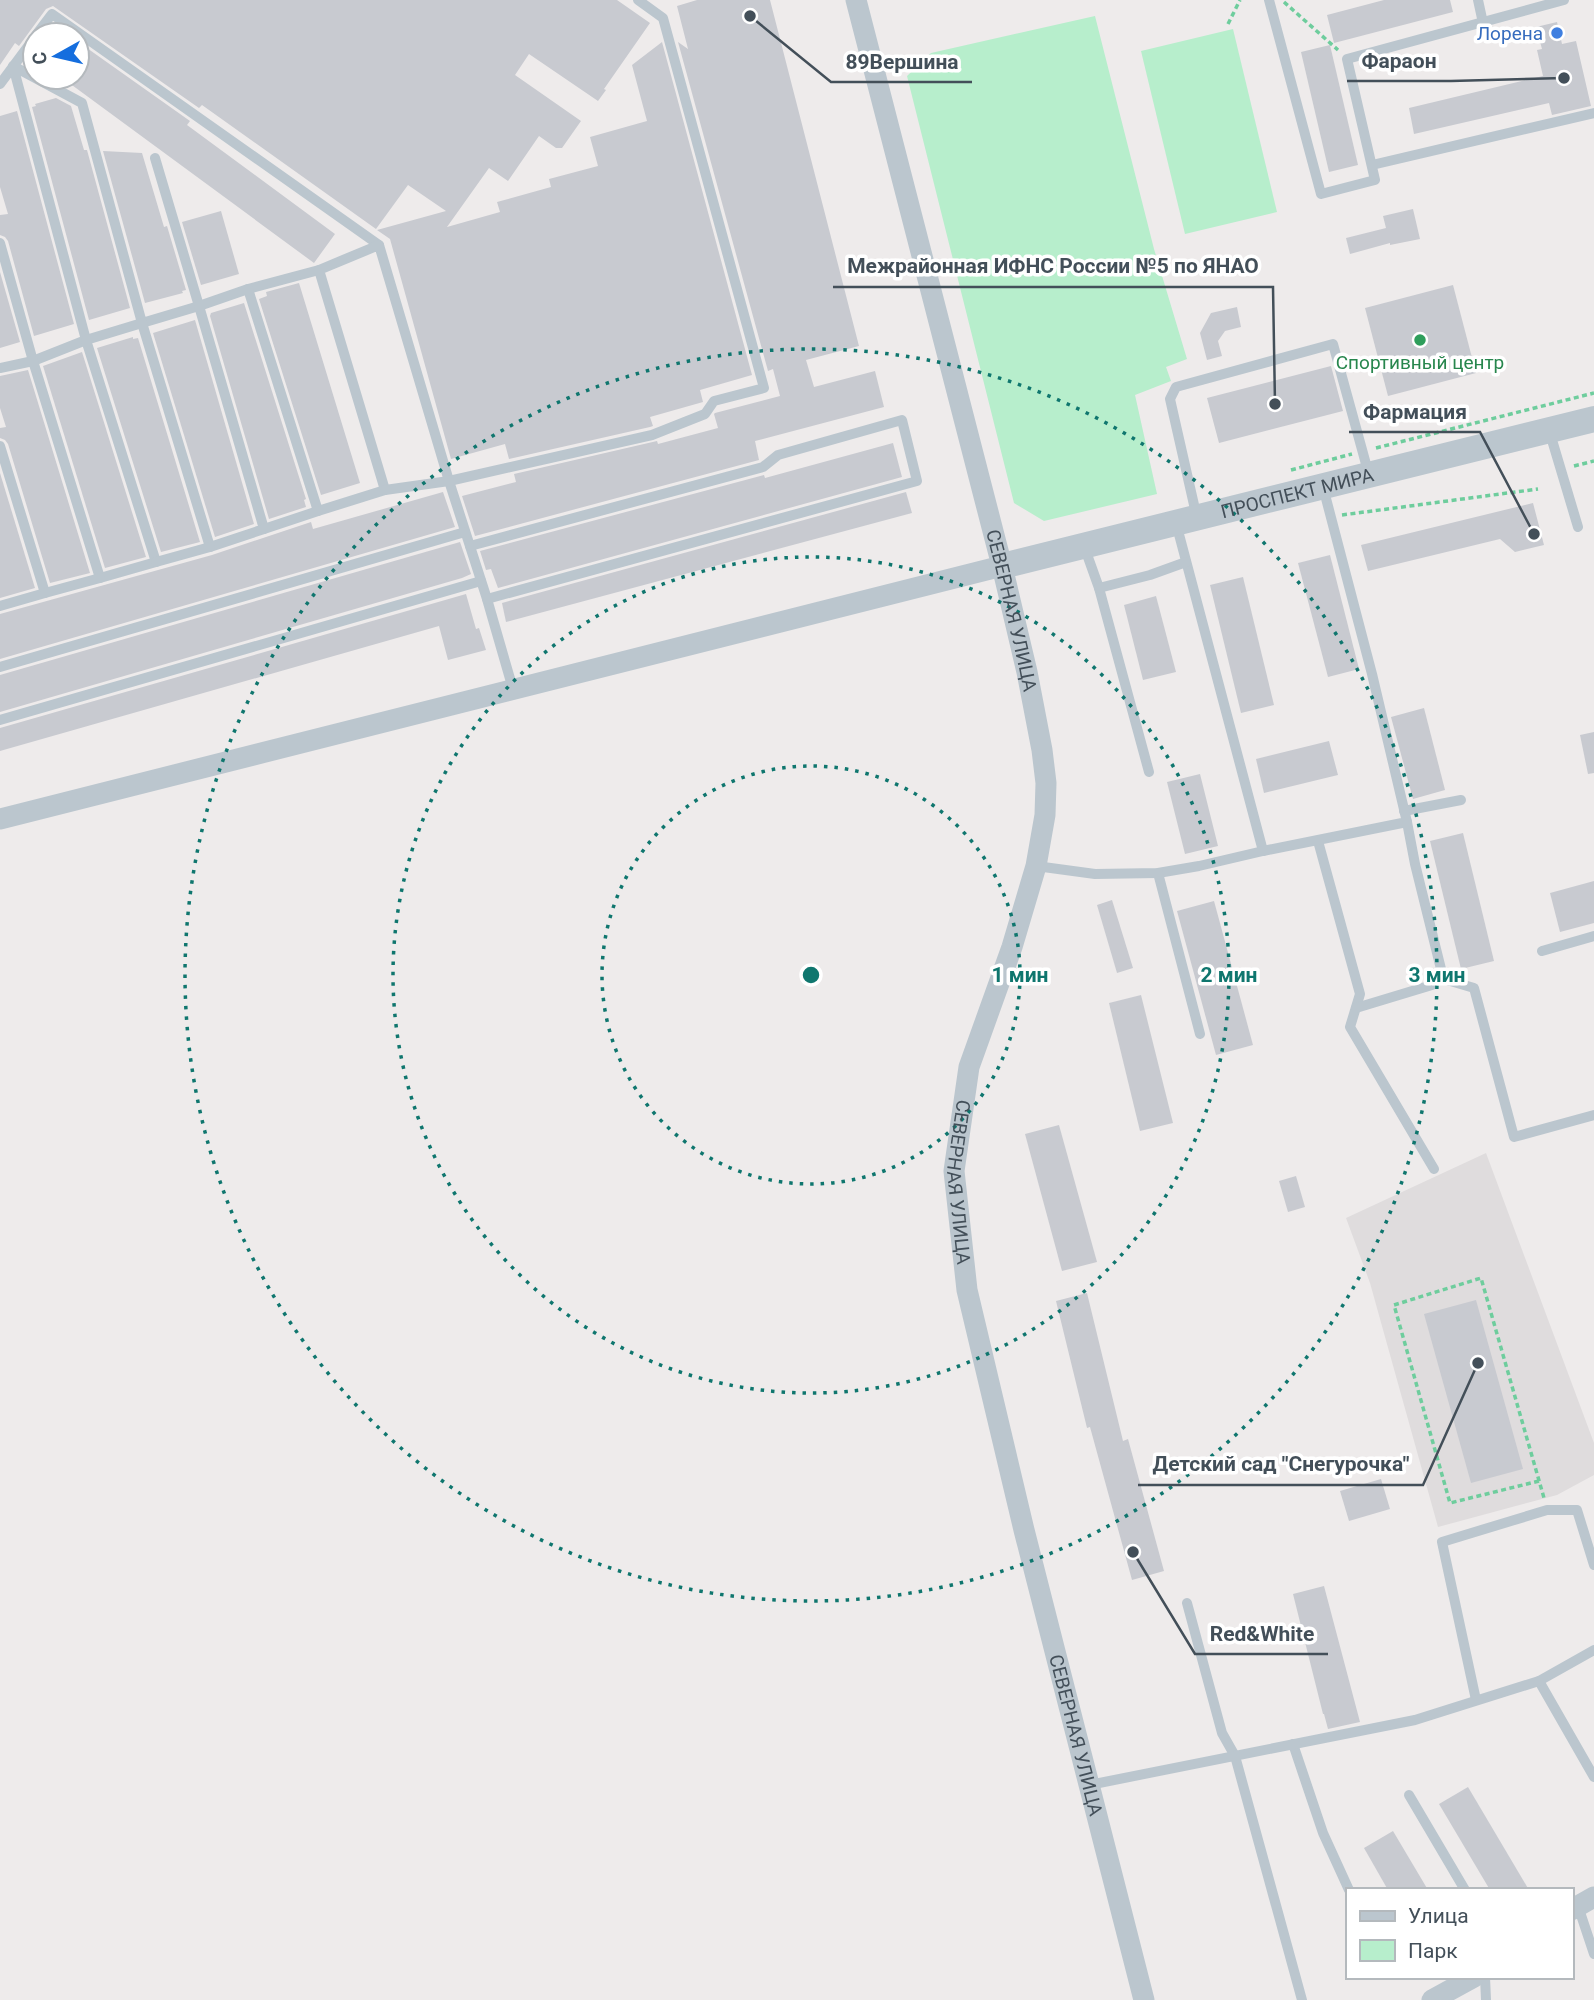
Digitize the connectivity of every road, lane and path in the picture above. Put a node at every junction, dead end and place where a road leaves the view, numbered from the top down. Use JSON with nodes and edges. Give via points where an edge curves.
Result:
{"nodes":[{"id":1,"x":638,"y":0,"type":"edge"},
{"id":2,"x":856,"y":0,"type":"edge"},
{"id":3,"x":1240,"y":0,"type":"edge"},
{"id":4,"x":1269,"y":0,"type":"edge"},
{"id":5,"x":1282,"y":0,"type":"edge"},
{"id":6,"x":1478,"y":0,"type":"edge"},
{"id":7,"x":1564,"y":0,"type":"edge"},
{"id":8,"x":1539,"y":3,"type":"edge"},
{"id":9,"x":46,"y":21,"type":"edge"},
{"id":10,"x":61,"y":21,"type":"edge"},
{"id":11,"x":1483,"y":23,"type":"junction"},
{"id":12,"x":1228,"y":24,"type":"dead end"},
{"id":13,"x":91,"y":42,"type":"edge"},
{"id":14,"x":21,"y":55,"type":"edge"},
{"id":15,"x":1347,"y":59,"type":"junction"},
{"id":16,"x":13,"y":65,"type":"junction"},
{"id":17,"x":0,"y":84,"type":"edge"},
{"id":18,"x":1594,"y":113,"type":"edge"},
{"id":19,"x":155,"y":158,"type":"dead end"},
{"id":20,"x":1372,"y":165,"type":"junction"},
{"id":21,"x":0,"y":243,"type":"edge"},
{"id":22,"x":379,"y":245,"type":"junction"},
{"id":23,"x":318,"y":270,"type":"junction"},
{"id":24,"x":248,"y":289,"type":"junction"},
{"id":25,"x":198,"y":306,"type":"junction"},
{"id":26,"x":142,"y":323,"type":"junction"},
{"id":27,"x":86,"y":340,"type":"junction"},
{"id":28,"x":33,"y":361,"type":"junction"},
{"id":29,"x":0,"y":368,"type":"edge"},
{"id":30,"x":1594,"y":393,"type":"edge"},
{"id":31,"x":1594,"y":419,"type":"edge"},
{"id":32,"x":1549,"y":430,"type":"junction"},
{"id":33,"x":0,"y":446,"type":"edge"},
{"id":34,"x":1594,"y":461,"type":"edge"},
{"id":35,"x":1365,"y":463,"type":"junction"},
{"id":36,"x":1562,"y":469,"type":"junction"},
{"id":37,"x":1285,"y":471,"type":"dead end"},
{"id":38,"x":449,"y":481,"type":"junction"},
{"id":39,"x":1322,"y":486,"type":"junction"},
{"id":40,"x":1538,"y":489,"type":"dead end"},
{"id":41,"x":385,"y":490,"type":"junction"},
{"id":42,"x":318,"y":511,"type":"junction"},
{"id":43,"x":1330,"y":516,"type":"junction"},
{"id":44,"x":1186,"y":520,"type":"junction"},
{"id":45,"x":1578,"y":527,"type":"dead end"},
{"id":46,"x":264,"y":528,"type":"junction"},
{"id":47,"x":465,"y":532,"type":"junction"},
{"id":48,"x":470,"y":546,"type":"junction"},
{"id":49,"x":1084,"y":546,"type":"junction"},
{"id":50,"x":209,"y":547,"type":"junction"},
{"id":51,"x":156,"y":562,"type":"junction"},
{"id":52,"x":1186,"y":562,"type":"junction"},
{"id":53,"x":1002,"y":566,"type":"junction"},
{"id":54,"x":100,"y":578,"type":"junction"},
{"id":55,"x":481,"y":581,"type":"junction"},
{"id":56,"x":1099,"y":588,"type":"junction"},
{"id":57,"x":45,"y":593,"type":"junction"},
{"id":58,"x":487,"y":599,"type":"junction"},
{"id":59,"x":0,"y":606,"type":"edge"},
{"id":60,"x":0,"y":667,"type":"edge"},
{"id":61,"x":513,"y":688,"type":"junction"},
{"id":62,"x":0,"y":720,"type":"edge"},
{"id":63,"x":1149,"y":772,"type":"dead end"},
{"id":64,"x":1461,"y":800,"type":"dead end"},
{"id":65,"x":1406,"y":817,"type":"junction"},
{"id":66,"x":0,"y":819,"type":"edge"},
{"id":67,"x":1318,"y":841,"type":"junction"},
{"id":68,"x":1263,"y":851,"type":"junction"},
{"id":69,"x":1036,"y":866,"type":"junction"},
{"id":70,"x":1158,"y":873,"type":"junction"},
{"id":71,"x":1594,"y":936,"type":"edge"},
{"id":72,"x":1542,"y":951,"type":"dead end"},
{"id":73,"x":1437,"y":977,"type":"junction"},
{"id":74,"x":1356,"y":1008,"type":"junction"},
{"id":75,"x":1200,"y":1034,"type":"dead end"},
{"id":76,"x":1594,"y":1115,"type":"edge"},
{"id":77,"x":1434,"y":1169,"type":"dead end"},
{"id":78,"x":1539,"y":1481,"type":"junction"},
{"id":79,"x":1548,"y":1510,"type":"junction"},
{"id":80,"x":1594,"y":1565,"type":"edge"},
{"id":81,"x":1187,"y":1603,"type":"dead end"},
{"id":82,"x":1594,"y":1650,"type":"edge"},
{"id":83,"x":1539,"y":1681,"type":"junction"},
{"id":84,"x":1476,"y":1700,"type":"junction"},
{"id":85,"x":1293,"y":1744,"type":"junction"},
{"id":86,"x":1235,"y":1756,"type":"junction"},
{"id":87,"x":1594,"y":1777,"type":"edge"},
{"id":88,"x":1089,"y":1785,"type":"junction"},
{"id":89,"x":1409,"y":1795,"type":"dead end"},
{"id":90,"x":1348,"y":1888,"type":"edge"},
{"id":91,"x":1464,"y":1888,"type":"edge"},
{"id":92,"x":1581,"y":1904,"type":"edge"},
{"id":93,"x":1594,"y":1954,"type":"edge"},
{"id":94,"x":1470,"y":1979,"type":"edge"},
{"id":95,"x":1485,"y":1979,"type":"edge"},
{"id":96,"x":1144,"y":2000,"type":"edge"},
{"id":97,"x":1302,"y":2000,"type":"edge"},
{"id":98,"x":1432,"y":2000,"type":"edge"},
{"id":99,"x":1486,"y":2000,"type":"edge"}],
"edges":[{"from":1,"to":38,"type":"lane","via":[[663,18],[764,388],[714,401],[705,414],[652,435]]},
{"from":2,"to":53,"type":"street","name":"СЕВЕРНАЯ УЛИЦА"},
{"from":3,"to":12,"type":"path"},
{"from":4,"to":20,"type":"lane","via":[[1321,194],[1375,180]]},
{"from":5,"to":15,"type":"path"},
{"from":6,"to":11,"type":"lane"},
{"from":7,"to":8,"type":"lane"},
{"from":8,"to":11,"type":"lane"},
{"from":9,"to":10,"type":"lane","via":[[51,14]]},
{"from":11,"to":15,"type":"lane"},
{"from":13,"to":22,"type":"lane"},
{"from":14,"to":16,"type":"lane"},
{"from":15,"to":20,"type":"lane"},
{"from":16,"to":17,"type":"lane"},
{"from":16,"to":26,"type":"lane","via":[[82,103]]},
{"from":16,"to":27,"type":"lane"},
{"from":18,"to":20,"type":"lane"},
{"from":19,"to":25,"type":"lane"},
{"from":21,"to":28,"type":"lane"},
{"from":22,"to":23,"type":"lane"},
{"from":22,"to":38,"type":"lane"},
{"from":23,"to":24,"type":"lane"},
{"from":23,"to":41,"type":"lane"},
{"from":24,"to":25,"type":"lane"},
{"from":24,"to":42,"type":"lane"},
{"from":25,"to":26,"type":"lane"},
{"from":25,"to":46,"type":"lane"},
{"from":26,"to":27,"type":"lane"},
{"from":26,"to":50,"type":"lane"},
{"from":27,"to":28,"type":"lane"},
{"from":27,"to":51,"type":"lane"},
{"from":28,"to":29,"type":"lane"},
{"from":28,"to":54,"type":"lane"},
{"from":30,"to":35,"type":"path"},
{"from":31,"to":32,"type":"street","name":"ПРОСПЕКТ МИРА"},
{"from":32,"to":35,"type":"street","name":"ПРОСПЕКТ МИРА"},
{"from":32,"to":36,"type":"lane"},
{"from":33,"to":57,"type":"lane"},
{"from":34,"to":36,"type":"path"},
{"from":35,"to":37,"type":"path"},
{"from":35,"to":39,"type":"street","name":"ПРОСПЕКТ МИРА"},
{"from":35,"to":44,"type":"lane","via":[[1333,344],[1176,387],[1170,399]]},
{"from":36,"to":45,"type":"lane"},
{"from":38,"to":41,"type":"lane"},
{"from":38,"to":47,"type":"lane"},
{"from":39,"to":43,"type":"lane"},
{"from":39,"to":44,"type":"street","name":"ПРОСПЕКТ МИРА"},
{"from":40,"to":43,"type":"path"},
{"from":41,"to":42,"type":"lane"},
{"from":42,"to":46,"type":"lane"},
{"from":43,"to":65,"type":"lane"},
{"from":44,"to":49,"type":"street","name":"ПРОСПЕКТ МИРА"},
{"from":44,"to":52,"type":"lane"},
{"from":46,"to":50,"type":"lane"},
{"from":47,"to":48,"type":"lane"},
{"from":47,"to":60,"type":"lane"},
{"from":48,"to":55,"type":"lane"},
{"from":48,"to":58,"type":"lane","via":[[764,467],[778,455],[902,420],[917,481]]},
{"from":49,"to":53,"type":"street","name":"ПРОСПЕКТ МИРА"},
{"from":49,"to":56,"type":"lane"},
{"from":50,"to":51,"type":"lane"},
{"from":51,"to":54,"type":"lane"},
{"from":52,"to":56,"type":"lane"},
{"from":52,"to":68,"type":"lane"},
{"from":53,"to":61,"type":"street"},
{"from":53,"to":69,"type":"street","name":"СЕВЕРНАЯ УЛИЦА","via":[[1046,783]]},
{"from":54,"to":57,"type":"lane"},
{"from":55,"to":58,"type":"lane"},
{"from":55,"to":62,"type":"lane"},
{"from":56,"to":63,"type":"lane"},
{"from":57,"to":59,"type":"lane"},
{"from":58,"to":61,"type":"lane"},
{"from":61,"to":66,"type":"street"},
{"from":64,"to":65,"type":"lane"},
{"from":65,"to":67,"type":"lane"},
{"from":65,"to":73,"type":"lane","via":[[1441,969]]},
{"from":67,"to":68,"type":"lane"},
{"from":67,"to":74,"type":"lane","via":[[1360,994]]},
{"from":68,"to":70,"type":"lane"},
{"from":69,"to":70,"type":"lane","via":[[1095,874]]},
{"from":69,"to":88,"type":"street","name":"СЕВЕРНАЯ УЛИЦА","via":[[969,1067],[954,1171],[967,1290]]},
{"from":70,"to":75,"type":"lane"},
{"from":71,"to":72,"type":"lane"},
{"from":73,"to":74,"type":"lane","via":[[1432,985]]},
{"from":73,"to":76,"type":"lane","via":[[1474,988],[1514,1137]]},
{"from":74,"to":77,"type":"lane","via":[[1350,1027]]},
{"from":78,"to":78,"type":"path","via":[[1481,1279],[1394,1305],[1450,1503]]},
{"from":78,"to":79,"type":"path"},
{"from":79,"to":80,"type":"lane","via":[[1577,1510]]},
{"from":79,"to":84,"type":"lane","via":[[1442,1542]]},
{"from":81,"to":86,"type":"lane","via":[[1223,1733]]},
{"from":82,"to":83,"type":"lane"},
{"from":83,"to":84,"type":"lane"},
{"from":83,"to":87,"type":"lane"},
{"from":84,"to":85,"type":"lane","via":[[1415,1720]]},
{"from":85,"to":86,"type":"lane"},
{"from":85,"to":90,"type":"lane","via":[[1323,1833]]},
{"from":86,"to":88,"type":"lane"},
{"from":86,"to":97,"type":"lane"},
{"from":88,"to":96,"type":"street","name":"СЕВЕРНАЯ УЛИЦА"},
{"from":89,"to":91,"type":"lane"},
{"from":92,"to":93,"type":"lane"},
{"from":94,"to":98,"type":"street"},
{"from":95,"to":99,"type":"lane"}]}
